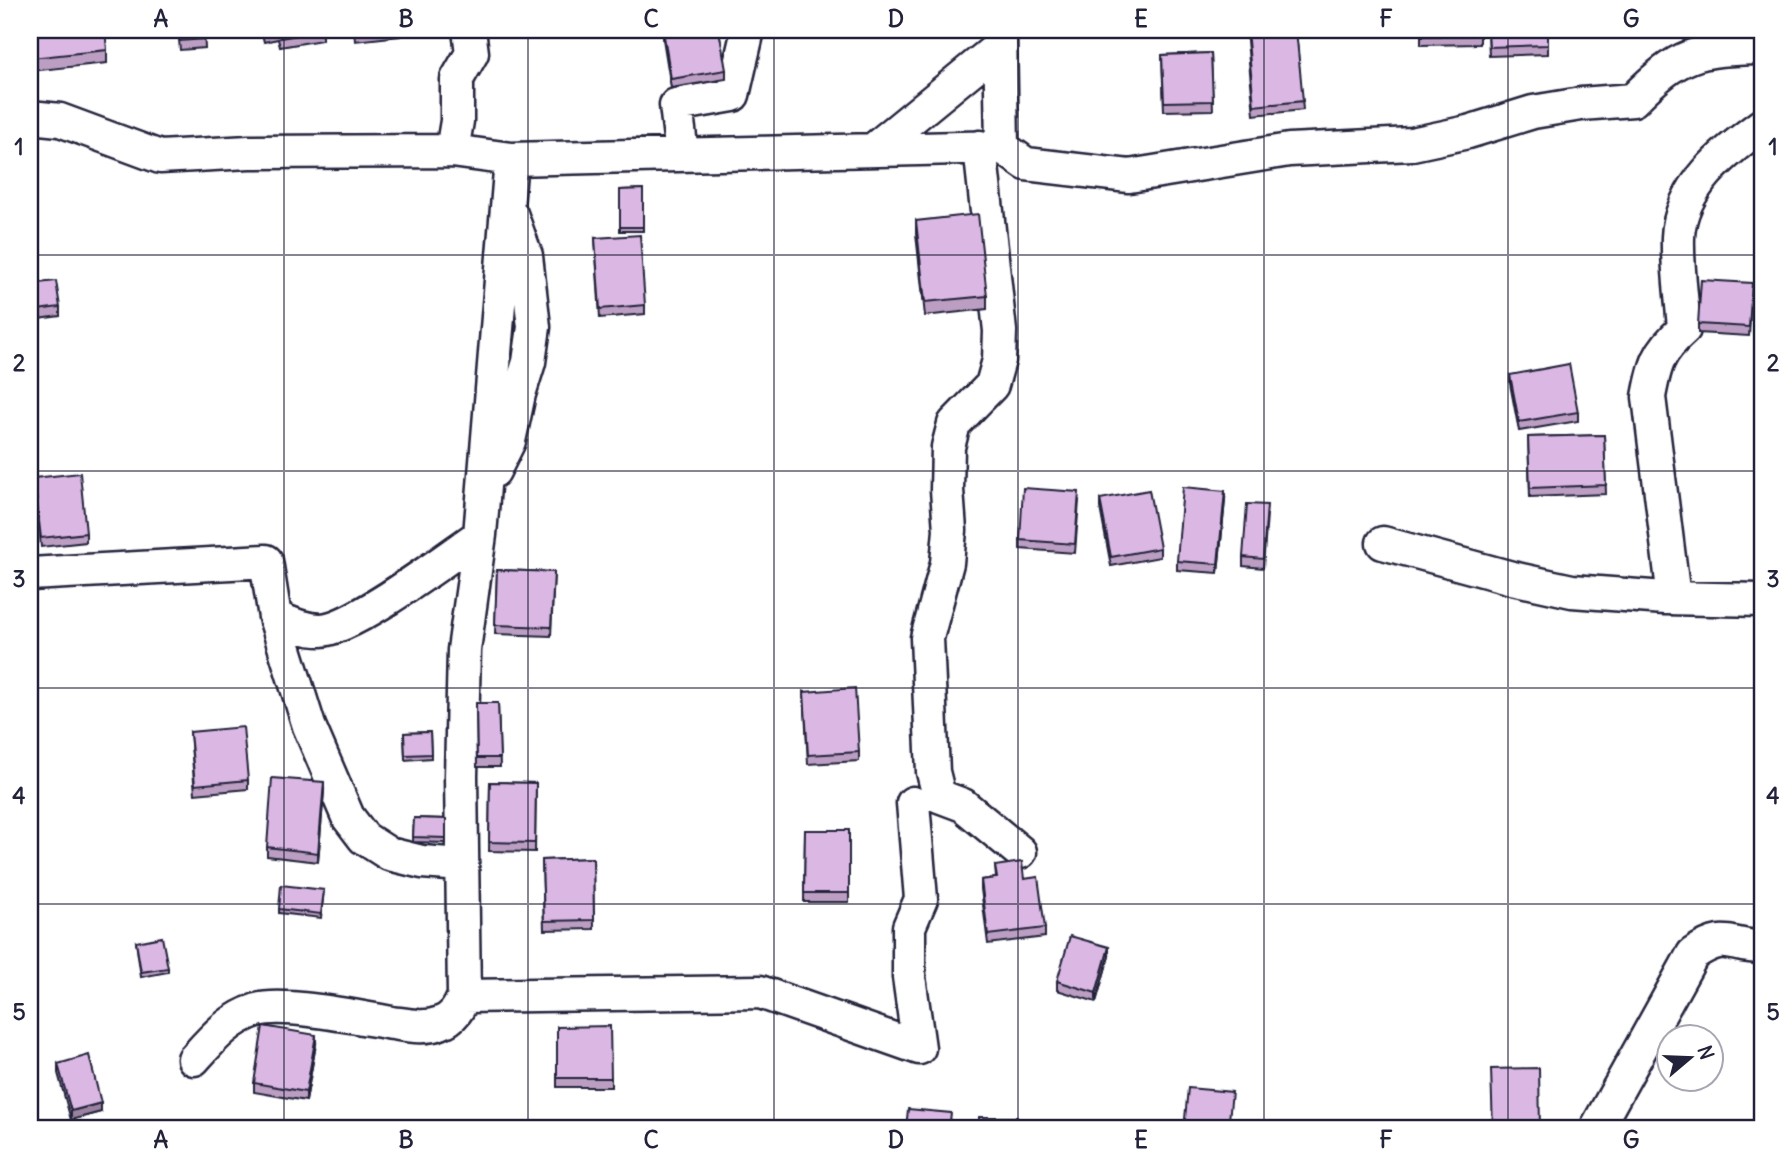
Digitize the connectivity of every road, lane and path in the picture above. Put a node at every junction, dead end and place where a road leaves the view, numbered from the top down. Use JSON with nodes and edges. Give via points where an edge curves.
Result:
{"nodes":[{"id":1,"x":469,"y":30,"type":"edge"},
{"id":2,"x":748,"y":30,"type":"edge"},
{"id":3,"x":1000,"y":38,"type":"edge"},
{"id":4,"x":1762,"y":48,"type":"edge"},
{"id":5,"x":30,"y":117,"type":"edge"},
{"id":6,"x":1762,"y":125,"type":"edge"},
{"id":7,"x":991,"y":147,"type":"junction"},
{"id":8,"x":873,"y":149,"type":"junction"},
{"id":9,"x":452,"y":151,"type":"junction"},
{"id":10,"x":682,"y":154,"type":"junction"},
{"id":11,"x":511,"y":159,"type":"junction"},
{"id":12,"x":480,"y":535,"type":"junction"},
{"id":13,"x":1383,"y":543,"type":"dead end"},
{"id":14,"x":30,"y":575,"type":"edge"},
{"id":15,"x":1674,"y":598,"type":"junction"},
{"id":16,"x":1762,"y":600,"type":"edge"},
{"id":17,"x":275,"y":617,"type":"junction"},
{"id":18,"x":913,"y":803,"type":"dead end"},
{"id":19,"x":1020,"y":852,"type":"dead end"},
{"id":20,"x":463,"y":865,"type":"junction"},
{"id":21,"x":1762,"y":947,"type":"edge"},
{"id":22,"x":464,"y":996,"type":"junction"},
{"id":23,"x":194,"y":1059,"type":"dead end"},
{"id":24,"x":1617,"y":1116,"type":"edge"},
{"id":25,"x":1596,"y":1129,"type":"edge"}],
"edges":[{"from":1,"to":9,"type":"street","via":[[472,52],[457,79]]},
{"from":2,"to":10,"type":"street","via":[[733,95],[676,105]]},
{"from":3,"to":7,"type":"street"},
{"from":3,"to":8,"type":"street"},
{"from":4,"to":7,"type":"street","via":[[1718,49],[1682,59],[1633,100],[1533,112],[1412,144],[1289,150],[1129,176],[1026,163]]},
{"from":5,"to":9,"type":"street","via":[[60,120],[160,158],[249,152]]},
{"from":6,"to":15,"type":"street","via":[[1702,178],[1684,207],[1678,236],[1684,329],[1665,346],[1649,397]]},
{"from":7,"to":8,"type":"street"},
{"from":7,"to":19,"type":"street","via":[[999,360],[992,385],[954,424],[948,447],[947,563],[927,638],[933,772],[939,796],[963,805]]},
{"from":8,"to":10,"type":"street"},
{"from":9,"to":11,"type":"street"},
{"from":10,"to":11,"type":"street"},
{"from":11,"to":12,"type":"street"},
{"from":12,"to":17,"type":"street","via":[[347,622],[324,630]]},
{"from":12,"to":20,"type":"street","via":[[464,650]]},
{"from":13,"to":15,"type":"street","via":[[1572,591]]},
{"from":14,"to":17,"type":"street","via":[[266,561]]},
{"from":15,"to":16,"type":"street"},
{"from":17,"to":20,"type":"street","via":[[309,726],[348,817],[364,838],[389,855]]},
{"from":18,"to":22,"type":"street","via":[[920,899],[909,927],[908,977],[919,1048],[760,992]]},
{"from":20,"to":22,"type":"street"},
{"from":21,"to":24,"type":"street","via":[[1710,942],[1693,954]]},
{"from":22,"to":23,"type":"street","via":[[457,1013],[440,1023],[415,1027],[287,1008],[261,1009],[236,1018]]},
{"from":24,"to":25,"type":"street"}]}
